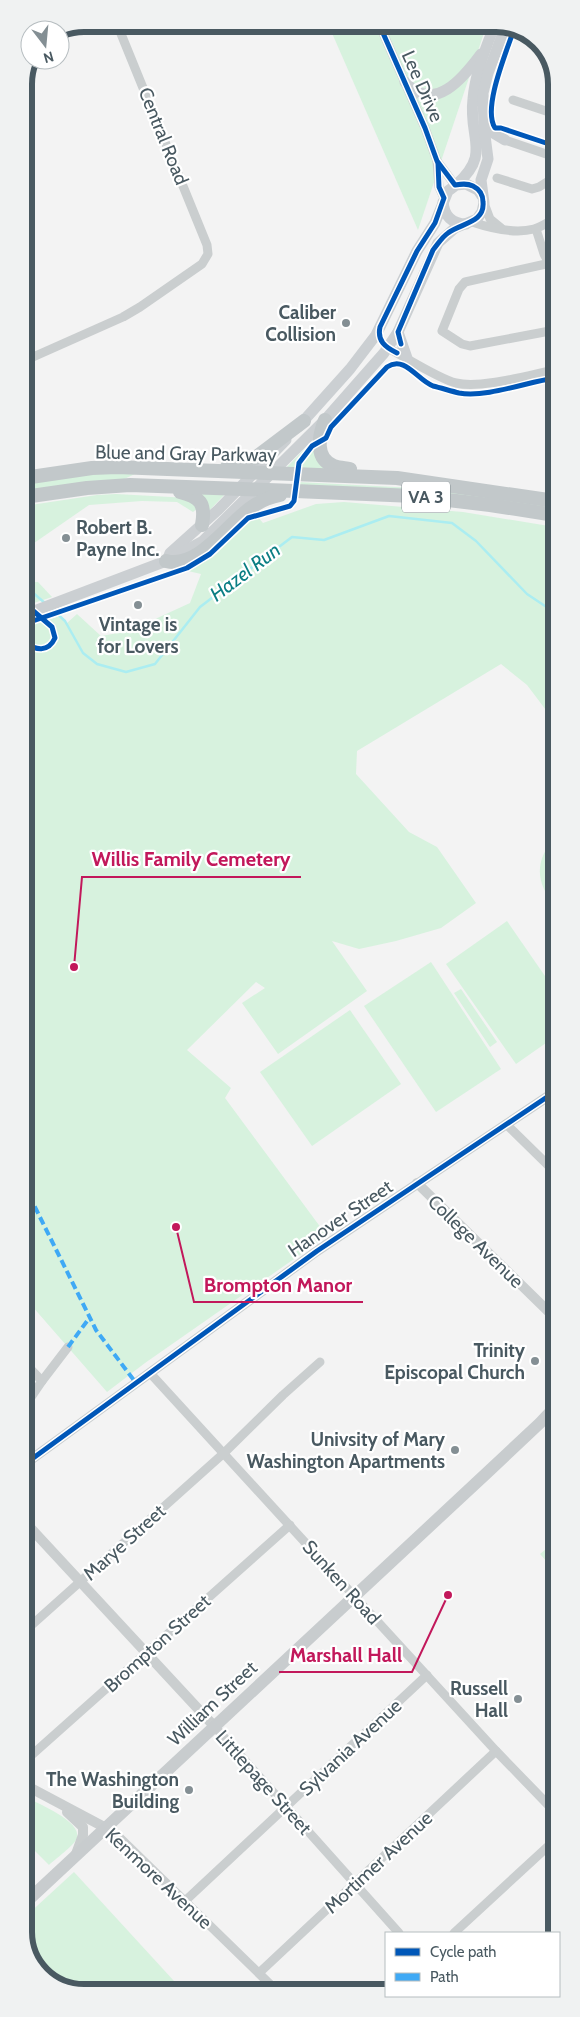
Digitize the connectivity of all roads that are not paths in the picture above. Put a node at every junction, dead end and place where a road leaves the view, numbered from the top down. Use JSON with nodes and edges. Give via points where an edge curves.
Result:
{"nodes":[{"id":1,"x":120,"y":32,"type":"edge"},
{"id":2,"x":383,"y":33,"type":"edge"},
{"id":3,"x":492,"y":33,"type":"edge"},
{"id":4,"x":503,"y":33,"type":"edge"},
{"id":5,"x":487,"y":47,"type":"junction"},
{"id":6,"x":405,"y":82,"type":"junction"},
{"id":7,"x":513,"y":100,"type":"dead end"},
{"id":8,"x":548,"y":112,"type":"edge"},
{"id":9,"x":484,"y":122,"type":"junction"},
{"id":10,"x":505,"y":140,"type":"junction"},
{"id":11,"x":488,"y":154,"type":"junction"},
{"id":12,"x":548,"y":155,"type":"edge"},
{"id":13,"x":438,"y":160,"type":"junction"},
{"id":14,"x":497,"y":178,"type":"dead end"},
{"id":15,"x":548,"y":181,"type":"edge"},
{"id":16,"x":455,"y":185,"type":"junction"},
{"id":17,"x":444,"y":199,"type":"junction"},
{"id":18,"x":483,"y":200,"type":"junction"},
{"id":19,"x":548,"y":222,"type":"edge"},
{"id":20,"x":469,"y":223,"type":"junction"},
{"id":21,"x":501,"y":228,"type":"junction"},
{"id":22,"x":536,"y":229,"type":"junction"},
{"id":23,"x":548,"y":258,"type":"edge"},
{"id":24,"x":548,"y":264,"type":"edge"},
{"id":25,"x":380,"y":327,"type":"junction"},
{"id":26,"x":548,"y":331,"type":"edge"},
{"id":27,"x":398,"y":332,"type":"junction"},
{"id":28,"x":388,"y":348,"type":"junction"},
{"id":29,"x":32,"y":358,"type":"edge"},
{"id":30,"x":407,"y":358,"type":"junction"},
{"id":31,"x":548,"y":371,"type":"edge"},
{"id":32,"x":304,"y":420,"type":"junction"},
{"id":33,"x":325,"y":420,"type":"junction"},
{"id":34,"x":216,"y":471,"type":"junction"},
{"id":35,"x":256,"y":473,"type":"junction"},
{"id":36,"x":271,"y":474,"type":"junction"},
{"id":37,"x":367,"y":476,"type":"junction"},
{"id":38,"x":32,"y":477,"type":"edge"},
{"id":39,"x":155,"y":486,"type":"junction"},
{"id":40,"x":245,"y":490,"type":"junction"},
{"id":41,"x":295,"y":491,"type":"junction"},
{"id":42,"x":32,"y":496,"type":"edge"},
{"id":43,"x":548,"y":500,"type":"edge"},
{"id":44,"x":548,"y":514,"type":"edge"},
{"id":45,"x":202,"y":525,"type":"junction"},
{"id":46,"x":166,"y":561,"type":"junction"},
{"id":47,"x":32,"y":612,"type":"edge"},
{"id":48,"x":548,"y":1096,"type":"edge"},
{"id":49,"x":506,"y":1124,"type":"junction"},
{"id":50,"x":548,"y":1166,"type":"edge"},
{"id":51,"x":417,"y":1183,"type":"junction"},
{"id":52,"x":548,"y":1311,"type":"edge"},
{"id":53,"x":68,"y":1347,"type":"dead end"},
{"id":54,"x":320,"y":1362,"type":"dead end"},
{"id":55,"x":32,"y":1370,"type":"edge"},
{"id":56,"x":150,"y":1373,"type":"junction"},
{"id":57,"x":42,"y":1381,"type":"junction"},
{"id":58,"x":32,"y":1396,"type":"edge"},
{"id":59,"x":548,"y":1414,"type":"edge"},
{"id":60,"x":224,"y":1453,"type":"junction"},
{"id":61,"x":32,"y":1459,"type":"edge"},
{"id":62,"x":290,"y":1525,"type":"junction"},
{"id":63,"x":32,"y":1530,"type":"edge"},
{"id":64,"x":80,"y":1581,"type":"junction"},
{"id":65,"x":355,"y":1597,"type":"junction"},
{"id":66,"x":32,"y":1625,"type":"edge"},
{"id":67,"x":146,"y":1653,"type":"junction"},
{"id":68,"x":427,"y":1675,"type":"junction"},
{"id":69,"x":214,"y":1726,"type":"junction"},
{"id":70,"x":496,"y":1750,"type":"junction"},
{"id":71,"x":32,"y":1755,"type":"edge"},
{"id":72,"x":32,"y":1789,"type":"edge"},
{"id":73,"x":55,"y":1801,"type":"junction"},
{"id":74,"x":548,"y":1805,"type":"edge"},
{"id":75,"x":286,"y":1806,"type":"junction"},
{"id":76,"x":106,"y":1828,"type":"junction"},
{"id":77,"x":548,"y":1846,"type":"edge"},
{"id":78,"x":75,"y":1856,"type":"junction"},
{"id":79,"x":355,"y":1884,"type":"junction"},
{"id":80,"x":32,"y":1896,"type":"edge"},
{"id":81,"x":185,"y":1901,"type":"junction"},
{"id":82,"x":398,"y":1932,"type":"edge"},
{"id":83,"x":455,"y":1932,"type":"edge"},
{"id":84,"x":259,"y":1973,"type":"junction"},
{"id":85,"x":269,"y":1984,"type":"edge"}],
"edges":[{"from":1,"to":29,"type":"street","name":"Central Road","via":[[195,212],[208,249],[206,258],[140,307]]},
{"from":2,"to":6,"type":"street","name":"Lee Drive"},
{"from":3,"to":5,"type":"main road"},
{"from":4,"to":9,"type":"main road","via":[[486,79],[482,100]]},
{"from":5,"to":6,"type":"main road","via":[[462,79],[445,92],[424,94]]},
{"from":5,"to":16,"type":"main road","via":[[473,98],[476,160]]},
{"from":6,"to":13,"type":"street","name":"Lee Drive"},
{"from":7,"to":8,"type":"street"},
{"from":9,"to":10,"type":"main road","via":[[490,132]]},
{"from":9,"to":11,"type":"main road"},
{"from":10,"to":11,"type":"main road","via":[[494,144]]},
{"from":10,"to":12,"type":"street"},
{"from":11,"to":18,"type":"main road","via":[[482,180]]},
{"from":13,"to":16,"type":"street"},
{"from":13,"to":17,"type":"street","via":[[439,187]]},
{"from":14,"to":15,"type":"street","via":[[532,189]]},
{"from":16,"to":17,"type":"main road"},
{"from":16,"to":18,"type":"main road","via":[[473,186]]},
{"from":17,"to":20,"type":"main road","via":[[447,216],[454,222]]},
{"from":17,"to":25,"type":"main road","via":[[435,223]]},
{"from":18,"to":20,"type":"main road","via":[[482,212]]},
{"from":18,"to":21,"type":"street","via":[[490,218]]},
{"from":19,"to":22,"type":"street"},
{"from":20,"to":21,"type":"street"},
{"from":20,"to":27,"type":"main road","via":[[449,232],[438,243]]},
{"from":21,"to":22,"type":"street"},
{"from":22,"to":23,"type":"street"},
{"from":24,"to":26,"type":"street","via":[[465,282],[442,330],[470,346]]},
{"from":25,"to":28,"type":"main road","via":[[380,339]]},
{"from":25,"to":32,"type":"main road","via":[[350,369]]},
{"from":27,"to":28,"type":"main road"},
{"from":27,"to":30,"type":"main road"},
{"from":28,"to":30,"type":"street"},
{"from":28,"to":33,"type":"main road"},
{"from":30,"to":31,"type":"street","via":[[448,380],[463,384]]},
{"from":32,"to":34,"type":"highway","via":[[256,458]]},
{"from":32,"to":35,"type":"main road"},
{"from":33,"to":36,"type":"main road"},
{"from":33,"to":37,"type":"highway","via":[[318,443],[325,459],[334,466]]},
{"from":34,"to":35,"type":"highway","name":"Blue and Gray Parkway","number":"VA 3"},
{"from":34,"to":38,"type":"highway","name":"Blue and Gray Parkway","number":"VA 3","via":[[117,467]]},
{"from":35,"to":36,"type":"highway","name":"Blue and Gray Parkway","number":"VA 3"},
{"from":35,"to":40,"type":"main road"},
{"from":36,"to":37,"type":"highway","name":"Blue and Gray Parkway","number":"VA 3"},
{"from":36,"to":40,"type":"main road"},
{"from":37,"to":43,"type":"highway","name":"Blue and Gray Parkway","number":"VA 3"},
{"from":39,"to":40,"type":"highway","name":"Blue and Gray Parkway","number":"VA 3"},
{"from":39,"to":42,"type":"highway","name":"Blue and Gray Parkway","number":"VA 3","via":[[87,488]]},
{"from":39,"to":45,"type":"highway","via":[[198,499],[204,510]]},
{"from":40,"to":41,"type":"highway","name":"Blue and Gray Parkway","number":"VA 3"},
{"from":40,"to":45,"type":"main road"},
{"from":40,"to":46,"type":"main road","via":[[203,541]]},
{"from":41,"to":44,"type":"highway","name":"Blue and Gray Parkway","number":"VA 3","via":[[414,496]]},
{"from":41,"to":46,"type":"highway","via":[[252,506],[199,553],[173,563]]},
{"from":45,"to":46,"type":"main road","via":[[170,553]]},
{"from":46,"to":47,"type":"main road"},
{"from":48,"to":49,"type":"street","name":"Hanover Street"},
{"from":49,"to":50,"type":"street"},
{"from":49,"to":51,"type":"street","name":"Hanover Street"},
{"from":51,"to":52,"type":"street","name":"College Avenue"},
{"from":51,"to":56,"type":"street","name":"Hanover Street","via":[[294,1267]]},
{"from":53,"to":57,"type":"street"},
{"from":54,"to":60,"type":"street","name":"Marye Street"},
{"from":55,"to":57,"type":"street"},
{"from":56,"to":60,"type":"street","name":"Sunken Road"},
{"from":56,"to":61,"type":"street","name":"Hanover Street"},
{"from":57,"to":58,"type":"street"},
{"from":59,"to":65,"type":"main road","name":"William Street"},
{"from":60,"to":62,"type":"street","name":"Sunken Road"},
{"from":60,"to":64,"type":"street","name":"Marye Street"},
{"from":62,"to":65,"type":"street","name":"Sunken Road"},
{"from":62,"to":67,"type":"street","name":"Brompton Street"},
{"from":63,"to":64,"type":"street","name":"Littlepage Street"},
{"from":64,"to":66,"type":"street","name":"Marye Street"},
{"from":64,"to":67,"type":"street","name":"Littlepage Street"},
{"from":65,"to":68,"type":"street","name":"Sunken Road"},
{"from":65,"to":69,"type":"main road","name":"William Street"},
{"from":67,"to":69,"type":"street","name":"Littlepage Street"},
{"from":67,"to":71,"type":"street","name":"Brompton Street"},
{"from":68,"to":70,"type":"street","name":"Sunken Road"},
{"from":68,"to":75,"type":"street","name":"Sylvania Avenue"},
{"from":69,"to":75,"type":"street","name":"Littlepage Street"},
{"from":69,"to":76,"type":"main road","name":"William Street"},
{"from":70,"to":74,"type":"street","name":"Sunken Road"},
{"from":70,"to":79,"type":"street","name":"Mortimer Avenue"},
{"from":72,"to":73,"type":"street","name":"Kenmore Avenue"},
{"from":73,"to":76,"type":"street","name":"Kenmore Avenue"},
{"from":73,"to":78,"type":"street","via":[[82,1827],[83,1835]]},
{"from":75,"to":79,"type":"street","name":"Littlepage Street"},
{"from":75,"to":81,"type":"street","name":"Sylvania Avenue"},
{"from":76,"to":78,"type":"main road","name":"William Street"},
{"from":76,"to":81,"type":"street","name":"Kenmore Avenue"},
{"from":77,"to":83,"type":"street"},
{"from":78,"to":80,"type":"main road","name":"William Street"},
{"from":79,"to":82,"type":"street","name":"Littlepage Street"},
{"from":79,"to":84,"type":"street","name":"Mortimer Avenue"},
{"from":81,"to":84,"type":"street","name":"Kenmore Avenue"},
{"from":84,"to":85,"type":"street","name":"Kenmore Avenue"}]}
